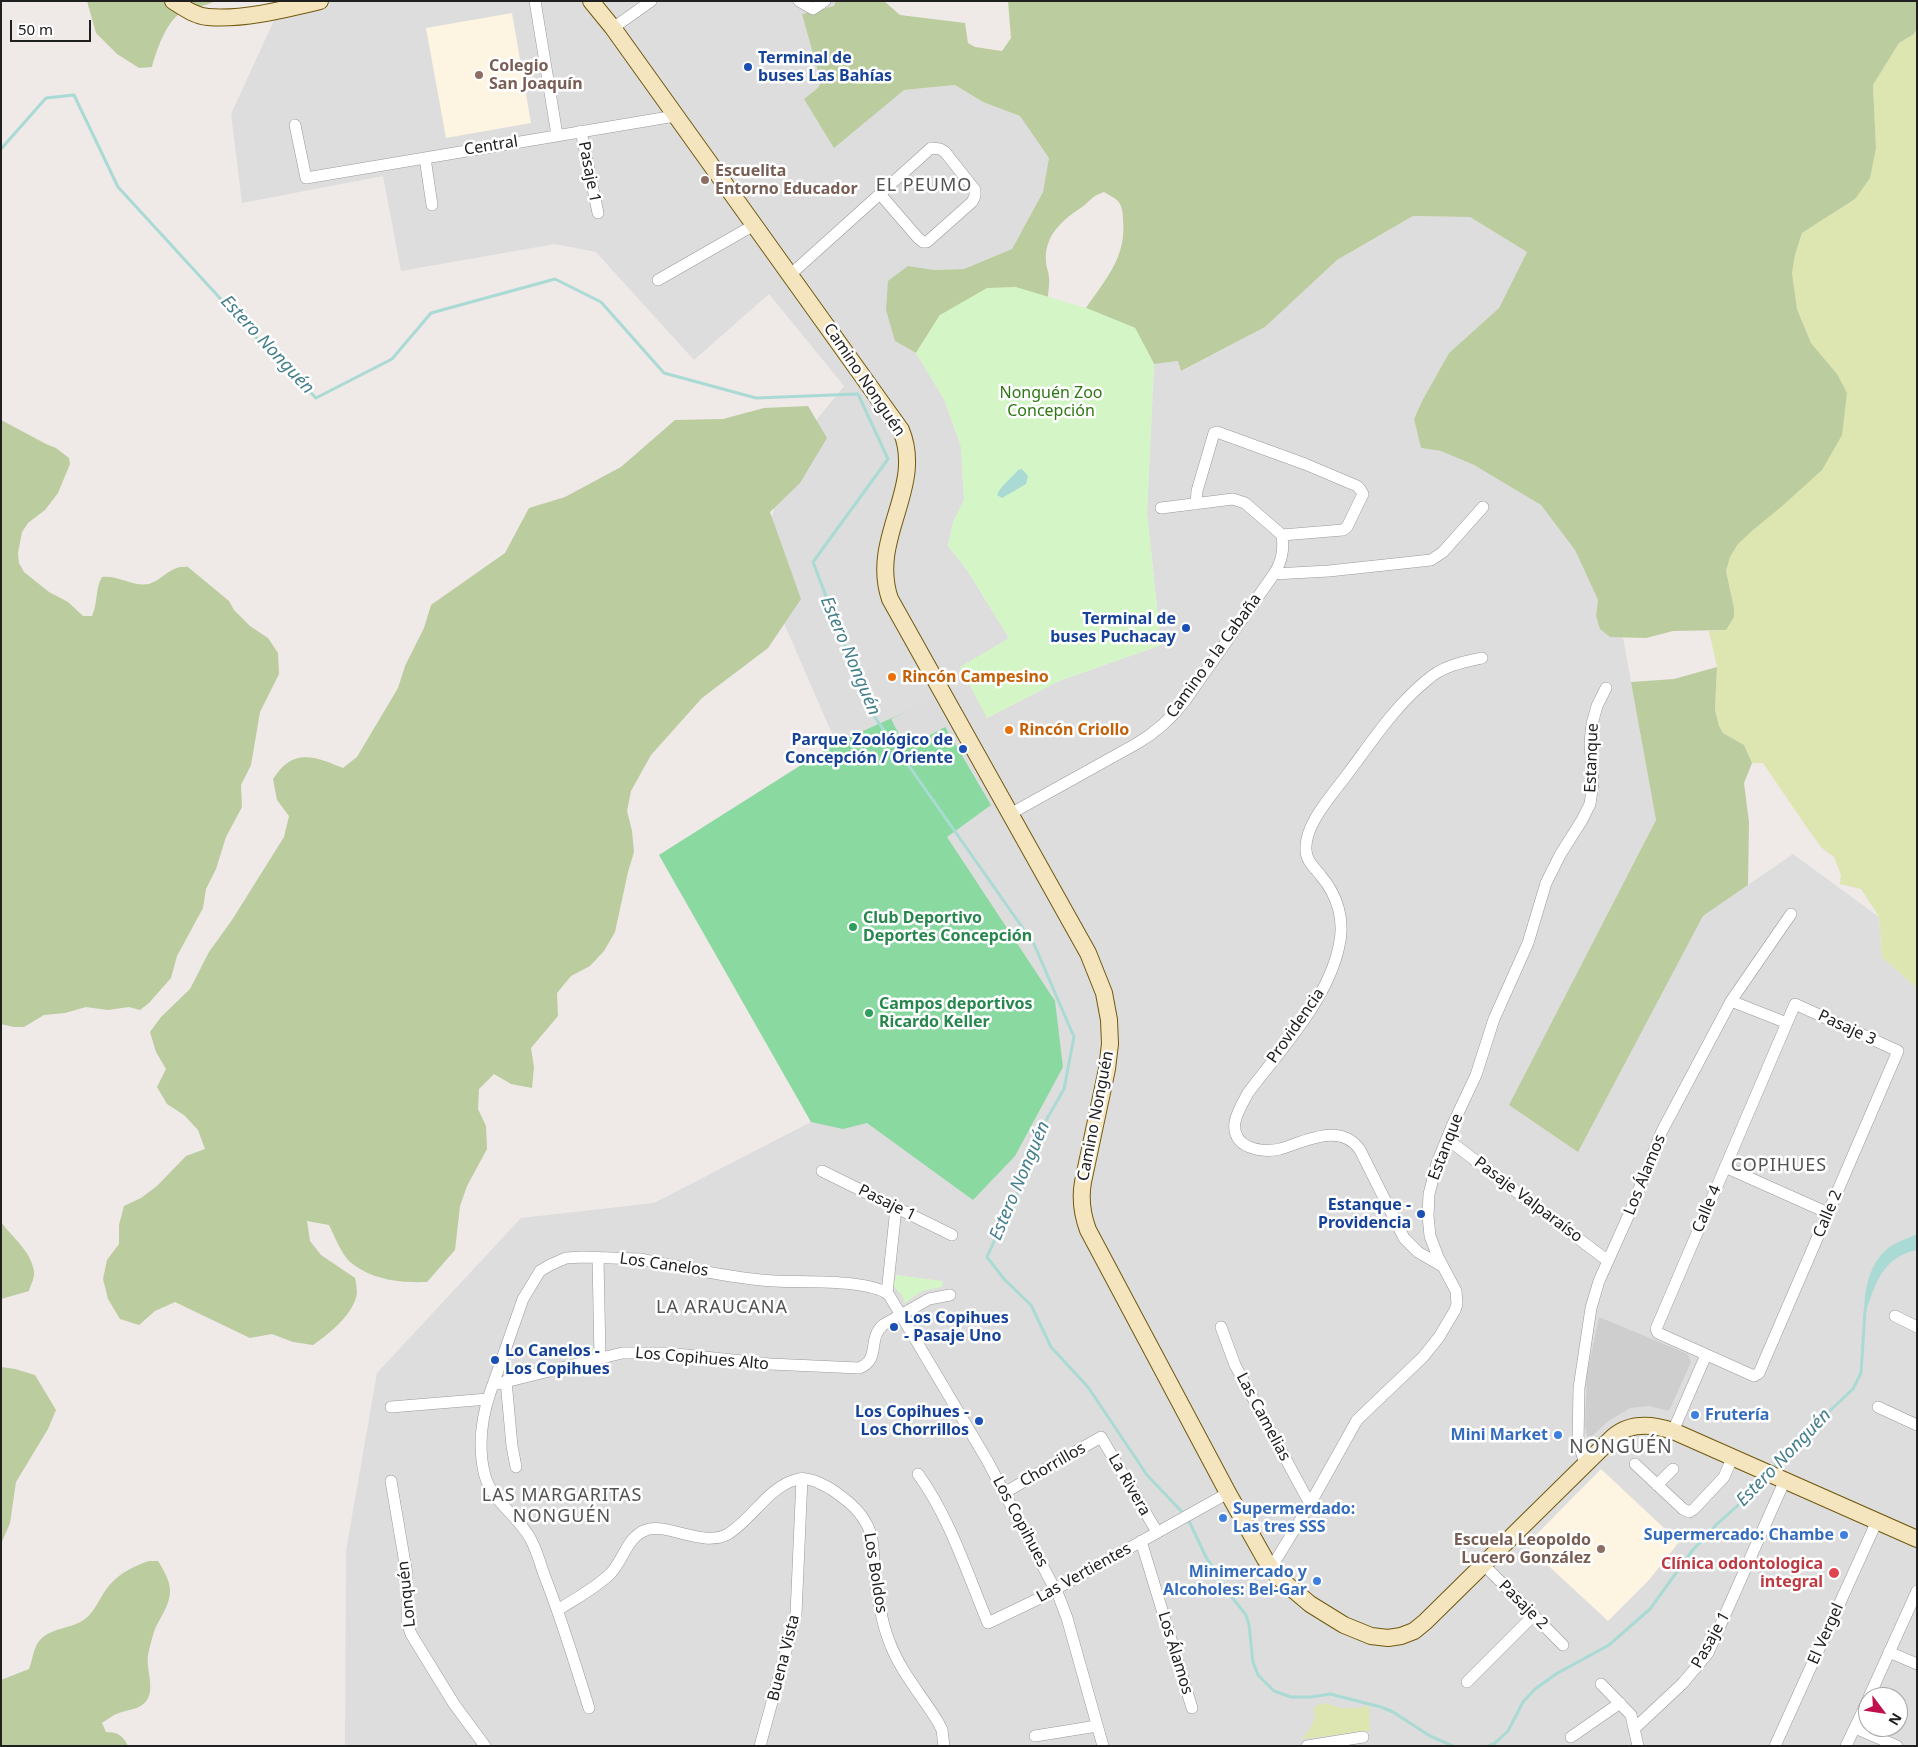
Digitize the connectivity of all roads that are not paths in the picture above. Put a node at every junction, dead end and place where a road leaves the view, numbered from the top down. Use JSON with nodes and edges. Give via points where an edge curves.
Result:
{"nodes":[{"id":1,"x":173,"y":1,"type":"edge"},
{"id":2,"x":320,"y":1,"type":"edge"},
{"id":3,"x":535,"y":1,"type":"edge"},
{"id":4,"x":592,"y":1,"type":"edge"},
{"id":5,"x":651,"y":1,"type":"edge"},
{"id":6,"x":799,"y":1,"type":"edge"},
{"id":7,"x":825,"y":1,"type":"edge"},
{"id":8,"x":614,"y":28,"type":"junction"},
{"id":9,"x":675,"y":116,"type":"junction"},
{"id":10,"x":295,"y":125,"type":"dead end"},
{"id":11,"x":581,"y":131,"type":"junction"},
{"id":12,"x":557,"y":136,"type":"junction"},
{"id":13,"x":425,"y":158,"type":"junction"},
{"id":14,"x":880,"y":194,"type":"junction"},
{"id":15,"x":432,"y":204,"type":"dead end"},
{"id":16,"x":598,"y":213,"type":"dead end"},
{"id":17,"x":754,"y":225,"type":"junction"},
{"id":18,"x":791,"y":274,"type":"junction"},
{"id":19,"x":658,"y":280,"type":"dead end"},
{"id":20,"x":1196,"y":504,"type":"junction"},
{"id":21,"x":1483,"y":507,"type":"dead end"},
{"id":22,"x":1161,"y":508,"type":"dead end"},
{"id":23,"x":1282,"y":535,"type":"junction"},
{"id":24,"x":1274,"y":574,"type":"junction"},
{"id":25,"x":1482,"y":658,"type":"dead end"},
{"id":26,"x":1606,"y":688,"type":"dead end"},
{"id":27,"x":1010,"y":814,"type":"junction"},
{"id":28,"x":1792,"y":914,"type":"dead end"},
{"id":29,"x":1731,"y":1001,"type":"junction"},
{"id":30,"x":1795,"y":1004,"type":"joint"},
{"id":31,"x":1787,"y":1023,"type":"junction"},
{"id":32,"x":1898,"y":1052,"type":"joint"},
{"id":33,"x":1447,"y":1139,"type":"junction"},
{"id":34,"x":1725,"y":1167,"type":"junction"},
{"id":35,"x":822,"y":1171,"type":"dead end"},
{"id":36,"x":896,"y":1208,"type":"junction"},
{"id":37,"x":1828,"y":1213,"type":"junction"},
{"id":38,"x":952,"y":1235,"type":"dead end"},
{"id":39,"x":598,"y":1257,"type":"junction"},
{"id":40,"x":1608,"y":1261,"type":"junction"},
{"id":41,"x":1442,"y":1266,"type":"junction"},
{"id":42,"x":887,"y":1293,"type":"junction"},
{"id":43,"x":950,"y":1295,"type":"dead end"},
{"id":44,"x":902,"y":1314,"type":"junction"},
{"id":45,"x":1895,"y":1316,"type":"dead end"},
{"id":46,"x":1222,"y":1327,"type":"dead end"},
{"id":47,"x":1917,"y":1327,"type":"edge"},
{"id":48,"x":1706,"y":1355,"type":"junction"},
{"id":49,"x":600,"y":1358,"type":"junction"},
{"id":50,"x":506,"y":1381,"type":"junction"},
{"id":51,"x":494,"y":1384,"type":"junction"},
{"id":52,"x":488,"y":1399,"type":"junction"},
{"id":53,"x":392,"y":1407,"type":"dead end"},
{"id":54,"x":1878,"y":1407,"type":"dead end"},
{"id":55,"x":1917,"y":1425,"type":"edge"},
{"id":56,"x":1673,"y":1431,"type":"junction"},
{"id":57,"x":1101,"y":1437,"type":"joint"},
{"id":58,"x":1733,"y":1456,"type":"junction"},
{"id":59,"x":1585,"y":1464,"type":"junction"},
{"id":60,"x":1635,"y":1464,"type":"dead end"},
{"id":61,"x":516,"y":1467,"type":"dead end"},
{"id":62,"x":1672,"y":1469,"type":"dead end"},
{"id":63,"x":918,"y":1474,"type":"dead end"},
{"id":64,"x":802,"y":1478,"type":"junction"},
{"id":65,"x":1782,"y":1479,"type":"junction"},
{"id":66,"x":391,"y":1481,"type":"dead end"},
{"id":67,"x":1658,"y":1485,"type":"junction"},
{"id":68,"x":1004,"y":1493,"type":"junction"},
{"id":69,"x":1228,"y":1493,"type":"junction"},
{"id":70,"x":1310,"y":1504,"type":"junction"},
{"id":71,"x":1877,"y":1521,"type":"junction"},
{"id":72,"x":1157,"y":1532,"type":"junction"},
{"id":73,"x":1917,"y":1540,"type":"edge"},
{"id":74,"x":1141,"y":1541,"type":"junction"},
{"id":75,"x":1483,"y":1564,"type":"junction"},
{"id":76,"x":1270,"y":1568,"type":"junction"},
{"id":77,"x":1055,"y":1589,"type":"junction"},
{"id":78,"x":1917,"y":1590,"type":"edge"},
{"id":79,"x":558,"y":1610,"type":"junction"},
{"id":80,"x":1534,"y":1615,"type":"junction"},
{"id":81,"x":1563,"y":1645,"type":"dead end"},
{"id":82,"x":1889,"y":1652,"type":"junction"},
{"id":83,"x":1917,"y":1664,"type":"edge"},
{"id":84,"x":1467,"y":1682,"type":"dead end"},
{"id":85,"x":1601,"y":1684,"type":"dead end"},
{"id":86,"x":1874,"y":1687,"type":"edge"},
{"id":87,"x":1620,"y":1703,"type":"junction"},
{"id":88,"x":589,"y":1708,"type":"dead end"},
{"id":89,"x":1192,"y":1708,"type":"dead end"},
{"id":90,"x":1858,"y":1722,"type":"edge"},
{"id":91,"x":1097,"y":1726,"type":"junction"},
{"id":92,"x":1635,"y":1728,"type":"junction"},
{"id":93,"x":1855,"y":1728,"type":"junction"},
{"id":94,"x":1035,"y":1736,"type":"dead end"},
{"id":95,"x":1363,"y":1737,"type":"dead end"},
{"id":96,"x":1571,"y":1737,"type":"dead end"},
{"id":97,"x":485,"y":1746,"type":"edge"},
{"id":98,"x":760,"y":1746,"type":"edge"},
{"id":99,"x":944,"y":1746,"type":"edge"},
{"id":100,"x":1103,"y":1746,"type":"edge"},
{"id":101,"x":1307,"y":1746,"type":"edge"},
{"id":102,"x":1638,"y":1746,"type":"edge"},
{"id":103,"x":1775,"y":1746,"type":"edge"},
{"id":104,"x":1846,"y":1746,"type":"edge"},
{"id":105,"x":1897,"y":1746,"type":"edge"}],
"edges":[{"from":1,"to":2,"type":"main road","via":[[188,11],[207,17],[278,11]]},
{"from":3,"to":12,"type":"street"},
{"from":4,"to":8,"type":"main road","name":"Camino Nonguén"},
{"from":5,"to":8,"type":"street"},
{"from":6,"to":7,"type":"street","via":[[813,9]]},
{"from":8,"to":9,"type":"main road","name":"Camino Nonguén"},
{"from":9,"to":11,"type":"street","name":"Central"},
{"from":9,"to":17,"type":"main road","name":"Camino Nonguén"},
{"from":10,"to":13,"type":"street","name":"Central","via":[[306,178]]},
{"from":11,"to":12,"type":"street","name":"Central"},
{"from":11,"to":16,"type":"street","name":"Pasaje 1"},
{"from":12,"to":13,"type":"street","name":"Central"},
{"from":13,"to":15,"type":"street"},
{"from":14,"to":14,"type":"street","via":[[922,242],[927,242],[976,196],[975,190],[945,152],[931,148]]},
{"from":14,"to":18,"type":"street"},
{"from":17,"to":18,"type":"main road","name":"Camino Nonguén"},
{"from":17,"to":19,"type":"street"},
{"from":18,"to":27,"type":"main road","name":"Camino Nonguén","via":[[904,438],[908,471],[885,558],[887,588],[895,609]]},
{"from":20,"to":22,"type":"street"},
{"from":20,"to":23,"type":"street","via":[[1216,500],[1239,501]]},
{"from":20,"to":23,"type":"street","via":[[1197,491],[1214,433],[1217,432],[1305,464],[1360,489],[1363,494],[1347,527],[1342,530]]},
{"from":21,"to":24,"type":"street","via":[[1443,552],[1431,560]]},
{"from":23,"to":24,"type":"street","name":"Camino a la Cabaña","via":[[1282,559]]},
{"from":24,"to":27,"type":"street","name":"Camino a la Cabaña","via":[[1184,702],[1161,727]]},
{"from":25,"to":41,"type":"street","name":"Providencia","via":[[1442,669],[1427,679],[1377,733],[1314,820],[1306,844],[1307,856],[1338,905],[1342,924],[1339,947],[1317,1000],[1248,1093],[1235,1122],[1239,1138],[1248,1147],[1256,1149],[1280,1149],[1329,1135],[1353,1141],[1404,1238],[1418,1252]]},
{"from":26,"to":33,"type":"street","name":"Estanque","via":[[1592,724],[1590,804],[1546,883],[1528,943],[1494,1018],[1480,1065]]},
{"from":27,"to":69,"type":"main road","name":"Camino Nonguén","via":[[1088,953],[1100,978],[1107,1008],[1109,1057],[1083,1182],[1084,1220]]},
{"from":28,"to":29,"type":"street","name":"Los Álamos"},
{"from":29,"to":31,"type":"street"},
{"from":29,"to":40,"type":"street","name":"Los Álamos","via":[[1662,1131]]},
{"from":30,"to":31,"type":"street","name":"Calle 4"},
{"from":30,"to":32,"type":"street","name":"Pasaje 3"},
{"from":31,"to":34,"type":"street","name":"Calle 4"},
{"from":32,"to":37,"type":"street","name":"Calle 2"},
{"from":33,"to":40,"type":"street","name":"Pasaje Valparaíso"},
{"from":33,"to":41,"type":"street","name":"Estanque","via":[[1432,1182],[1428,1216],[1434,1247]]},
{"from":34,"to":37,"type":"street"},
{"from":34,"to":48,"type":"street","name":"Calle 4","via":[[1656,1331]]},
{"from":35,"to":36,"type":"street","name":"Pasaje 1"},
{"from":36,"to":38,"type":"street","name":"Pasaje 1"},
{"from":36,"to":42,"type":"street"},
{"from":37,"to":48,"type":"street","name":"Calle 2","via":[[1756,1376]]},
{"from":39,"to":42,"type":"street","name":"Los Canelos","via":[[640,1259],[762,1280],[850,1284]]},
{"from":39,"to":49,"type":"street"},
{"from":39,"to":51,"type":"street","name":"Los Canelos","via":[[566,1258],[540,1271],[523,1299]]},
{"from":40,"to":59,"type":"street","name":"Los Álamos","via":[[1594,1294],[1579,1388],[1578,1441]]},
{"from":41,"to":70,"type":"street","name":"Estanque","via":[[1456,1291],[1455,1310],[1423,1356],[1358,1420]]},
{"from":42,"to":44,"type":"street"},
{"from":43,"to":44,"type":"street","name":"Los Copihues Alto","via":[[929,1299]]},
{"from":44,"to":49,"type":"street","name":"Los Copihues Alto","via":[[878,1329],[872,1359],[859,1368],[770,1364],[667,1353],[622,1352]]},
{"from":44,"to":68,"type":"street","name":"Los Copihues"},
{"from":45,"to":47,"type":"street"},
{"from":46,"to":70,"type":"street","name":"Las Camelias","via":[[1235,1365]]},
{"from":48,"to":56,"type":"street"},
{"from":49,"to":50,"type":"street","name":"Los Copihues Alto"},
{"from":50,"to":51,"type":"street","name":"Los Copihues Alto"},
{"from":50,"to":61,"type":"street"},
{"from":51,"to":52,"type":"street"},
{"from":52,"to":53,"type":"street"},
{"from":52,"to":79,"type":"street","via":[[481,1436],[485,1478],[530,1538]]},
{"from":54,"to":55,"type":"street"},
{"from":56,"to":58,"type":"main road","name":"Camino Nonguén"},
{"from":56,"to":59,"type":"main road","name":"Camino Nonguén","via":[[1649,1426],[1626,1429]]},
{"from":57,"to":68,"type":"street","name":"Chorrillos"},
{"from":57,"to":72,"type":"street","name":"La Rivera"},
{"from":58,"to":65,"type":"main road","name":"Camino Nonguén"},
{"from":58,"to":67,"type":"street","via":[[1724,1477],[1691,1511],[1683,1510]]},
{"from":59,"to":75,"type":"main road","name":"Camino Nonguén"},
{"from":60,"to":67,"type":"street"},
{"from":62,"to":67,"type":"street"},
{"from":63,"to":77,"type":"street","name":"Las Vertientes","via":[[941,1510],[988,1623]]},
{"from":64,"to":79,"type":"street","via":[[782,1486],[732,1531],[721,1536],[692,1536],[656,1528],[638,1534],[611,1572]]},
{"from":64,"to":98,"type":"street","name":"Buena Vista","via":[[796,1614]]},
{"from":64,"to":99,"type":"street","name":"Los Boldos","via":[[816,1481],[837,1494],[867,1523],[877,1592],[888,1638],[903,1672],[938,1722]]},
{"from":65,"to":71,"type":"main road","name":"Camino Nonguén"},
{"from":65,"to":92,"type":"street","name":"Pasaje 1","via":[[1708,1653],[1683,1683]]},
{"from":66,"to":97,"type":"street","name":"Lonquén","via":[[406,1575],[407,1622],[411,1634],[454,1704]]},
{"from":68,"to":77,"type":"street","name":"Los Copihues"},
{"from":69,"to":72,"type":"street","name":"Las Vertientes"},
{"from":69,"to":76,"type":"main road","name":"Camino Nonguén"},
{"from":70,"to":76,"type":"street","name":"Estanque"},
{"from":71,"to":73,"type":"main road","name":"Camino Nonguén"},
{"from":71,"to":103,"type":"street","name":"El Vergel"},
{"from":72,"to":74,"type":"street","name":"Las Vertientes"},
{"from":74,"to":77,"type":"street","name":"Las Vertientes"},
{"from":74,"to":89,"type":"street","name":"Los Álamos"},
{"from":75,"to":76,"type":"main road","name":"Camino Nonguén","via":[[1420,1627],[1408,1634],[1388,1638],[1371,1636],[1333,1618],[1297,1595]]},
{"from":75,"to":80,"type":"street","name":"Pasaje 2"},
{"from":77,"to":91,"type":"street","name":"Los Copihues","via":[[1067,1618]]},
{"from":78,"to":82,"type":"street"},
{"from":79,"to":88,"type":"street"},
{"from":80,"to":81,"type":"street","name":"Pasaje 2"},
{"from":80,"to":84,"type":"street"},
{"from":82,"to":83,"type":"street"},
{"from":82,"to":86,"type":"street"},
{"from":85,"to":87,"type":"street"},
{"from":87,"to":92,"type":"street","via":[[1631,1715]]},
{"from":87,"to":96,"type":"street"},
{"from":90,"to":93,"type":"street"},
{"from":91,"to":94,"type":"street"},
{"from":91,"to":100,"type":"street","name":"Los Copihues"},
{"from":92,"to":102,"type":"street"},
{"from":93,"to":104,"type":"street"},
{"from":93,"to":105,"type":"street"},
{"from":95,"to":101,"type":"street"}]}
